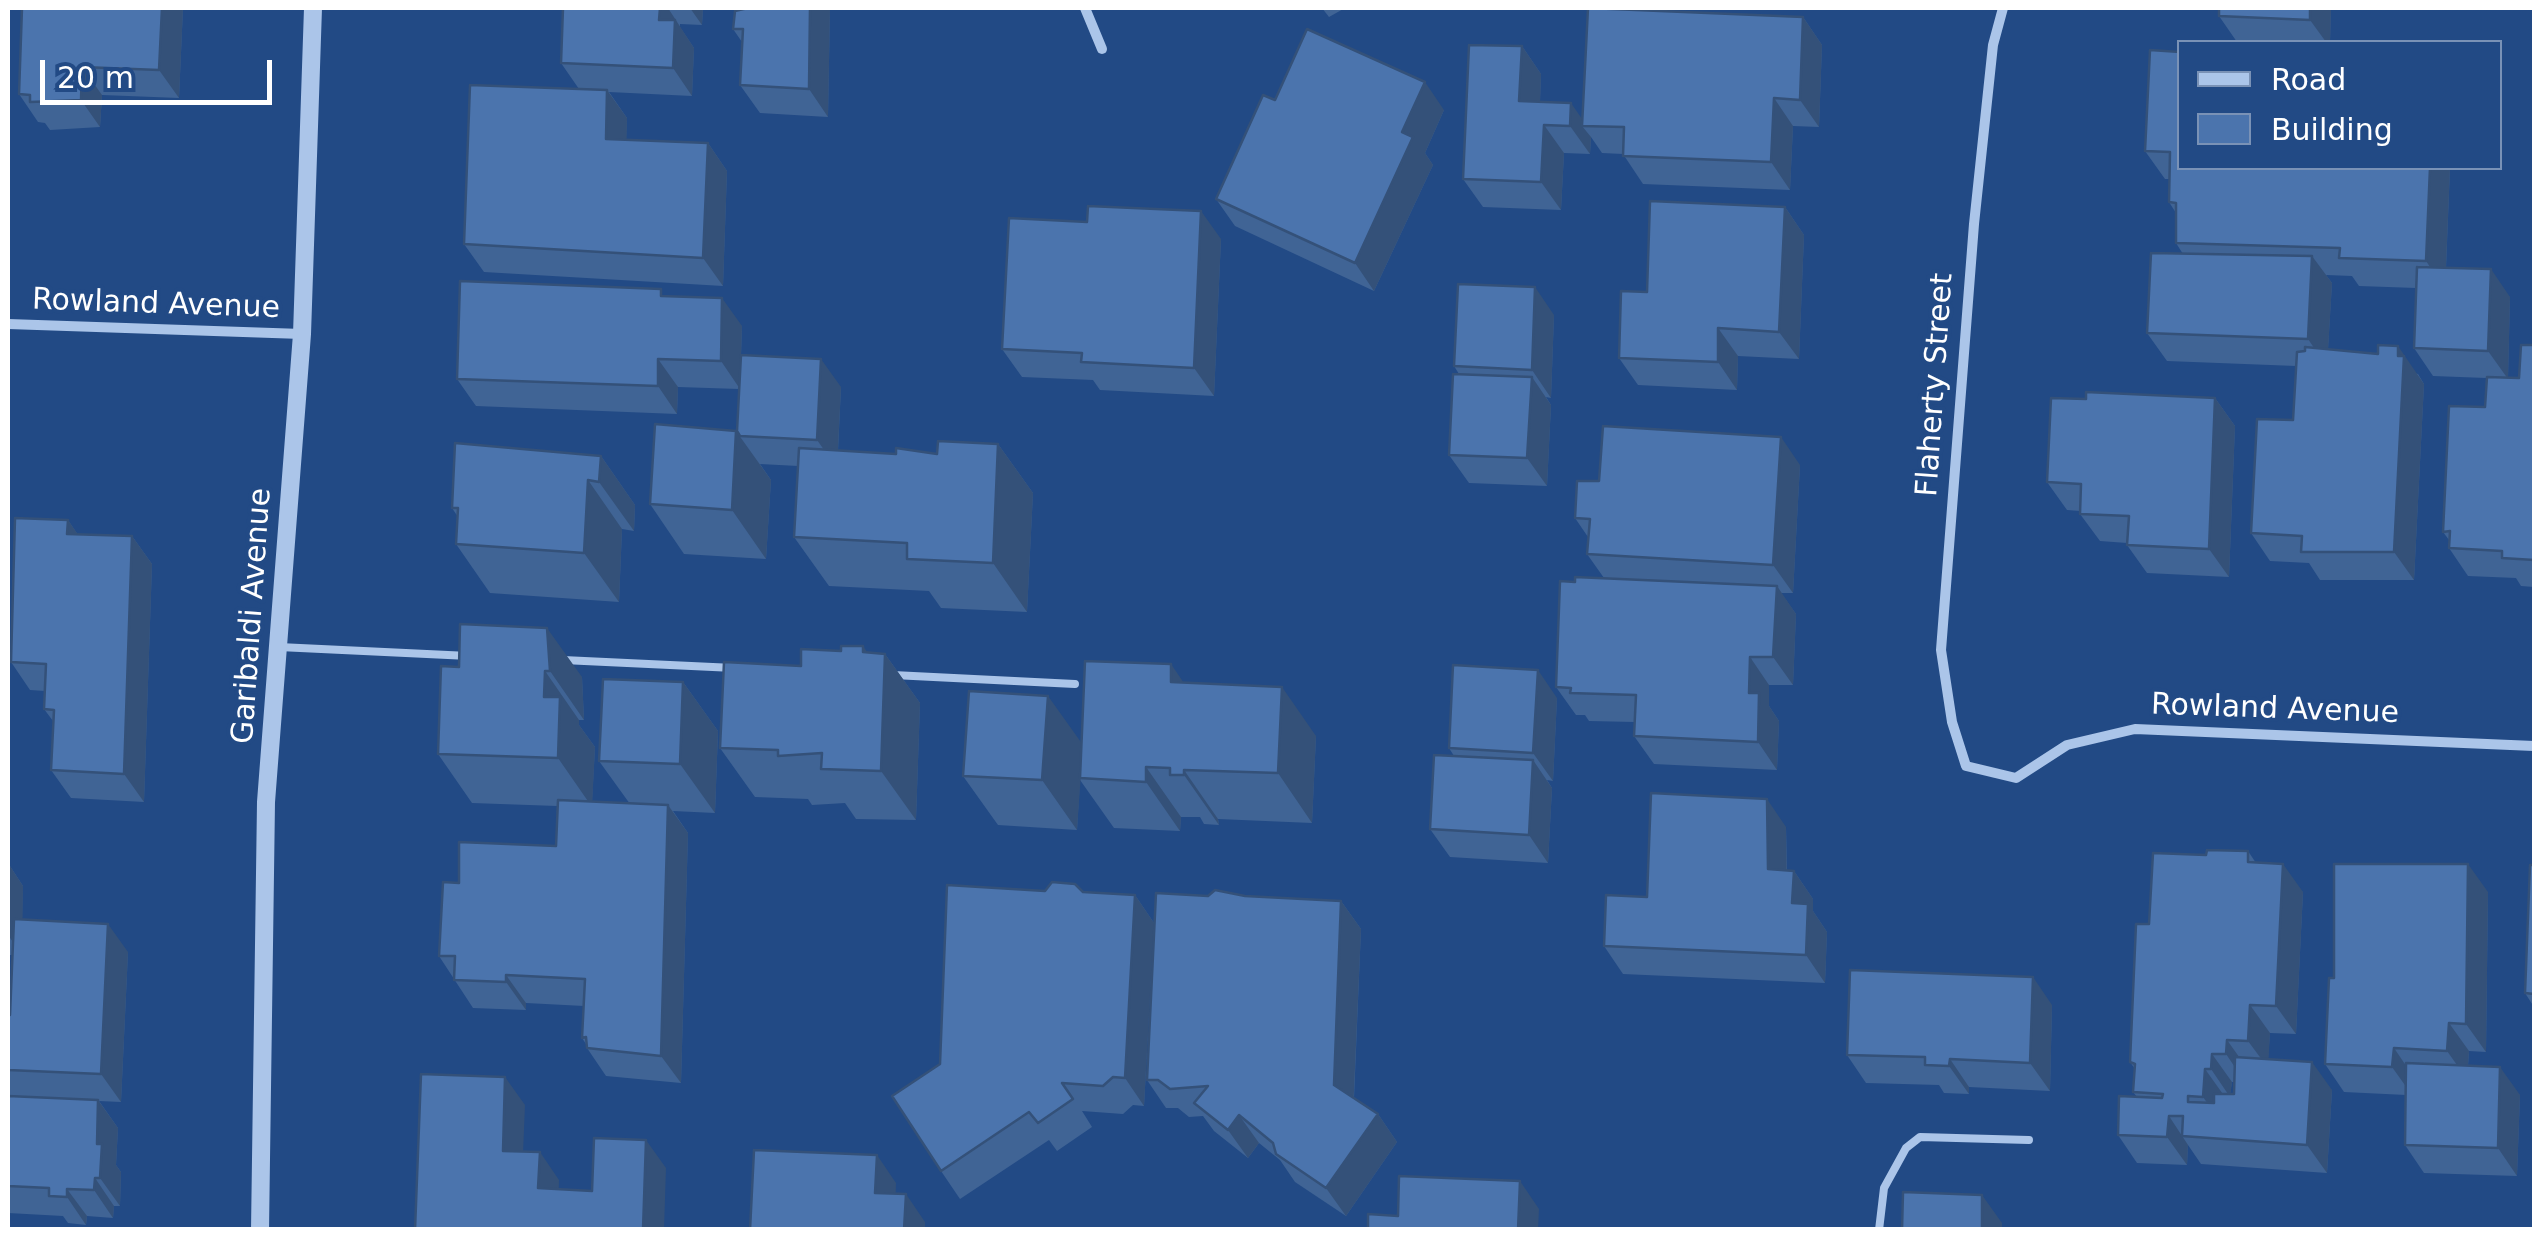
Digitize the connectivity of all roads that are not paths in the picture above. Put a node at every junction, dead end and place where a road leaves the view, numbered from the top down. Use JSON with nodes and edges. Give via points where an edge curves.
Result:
{"nodes":[{"id":1,"x":313,"y":8,"type":"edge"},
{"id":2,"x":1084,"y":8,"type":"edge"},
{"id":3,"x":2004,"y":8,"type":"edge"},
{"id":4,"x":1102,"y":49,"type":"dead end"},
{"id":5,"x":8,"y":324,"type":"edge"},
{"id":6,"x":302,"y":334,"type":"junction"},
{"id":7,"x":279,"y":647,"type":"junction"},
{"id":8,"x":478,"y":656,"type":"edge"},
{"id":9,"x":558,"y":660,"type":"dead end"},
{"id":10,"x":737,"y":668,"type":"edge"},
{"id":11,"x":876,"y":674,"type":"edge"},
{"id":12,"x":1075,"y":684,"type":"dead end"},
{"id":13,"x":2534,"y":746,"type":"edge"},
{"id":14,"x":1966,"y":766,"type":"joint"},
{"id":15,"x":2029,"y":1140,"type":"dead end"},
{"id":16,"x":260,"y":1230,"type":"edge"},
{"id":17,"x":1879,"y":1230,"type":"edge"}],
"edges":[{"from":1,"to":6,"type":"street","name":"Garibaldi Avenue"},
{"from":2,"to":4,"type":"street"},
{"from":3,"to":14,"type":"street","name":"Flaherty Street","via":[[1993,45],[1974,224],[1941,650]]},
{"from":5,"to":6,"type":"street","name":"Rowland Avenue"},
{"from":6,"to":7,"type":"street","name":"Garibaldi Avenue"},
{"from":7,"to":8,"type":"lane"},
{"from":7,"to":16,"type":"street","name":"Garibaldi Avenue","via":[[266,802]]},
{"from":9,"to":10,"type":"lane"},
{"from":11,"to":12,"type":"lane"},
{"from":13,"to":14,"type":"street","name":"Rowland Avenue","via":[[2134,730],[2067,744],[2016,778]]},
{"from":15,"to":17,"type":"lane","via":[[1920,1137],[1906,1148],[1884,1188]]}]}
